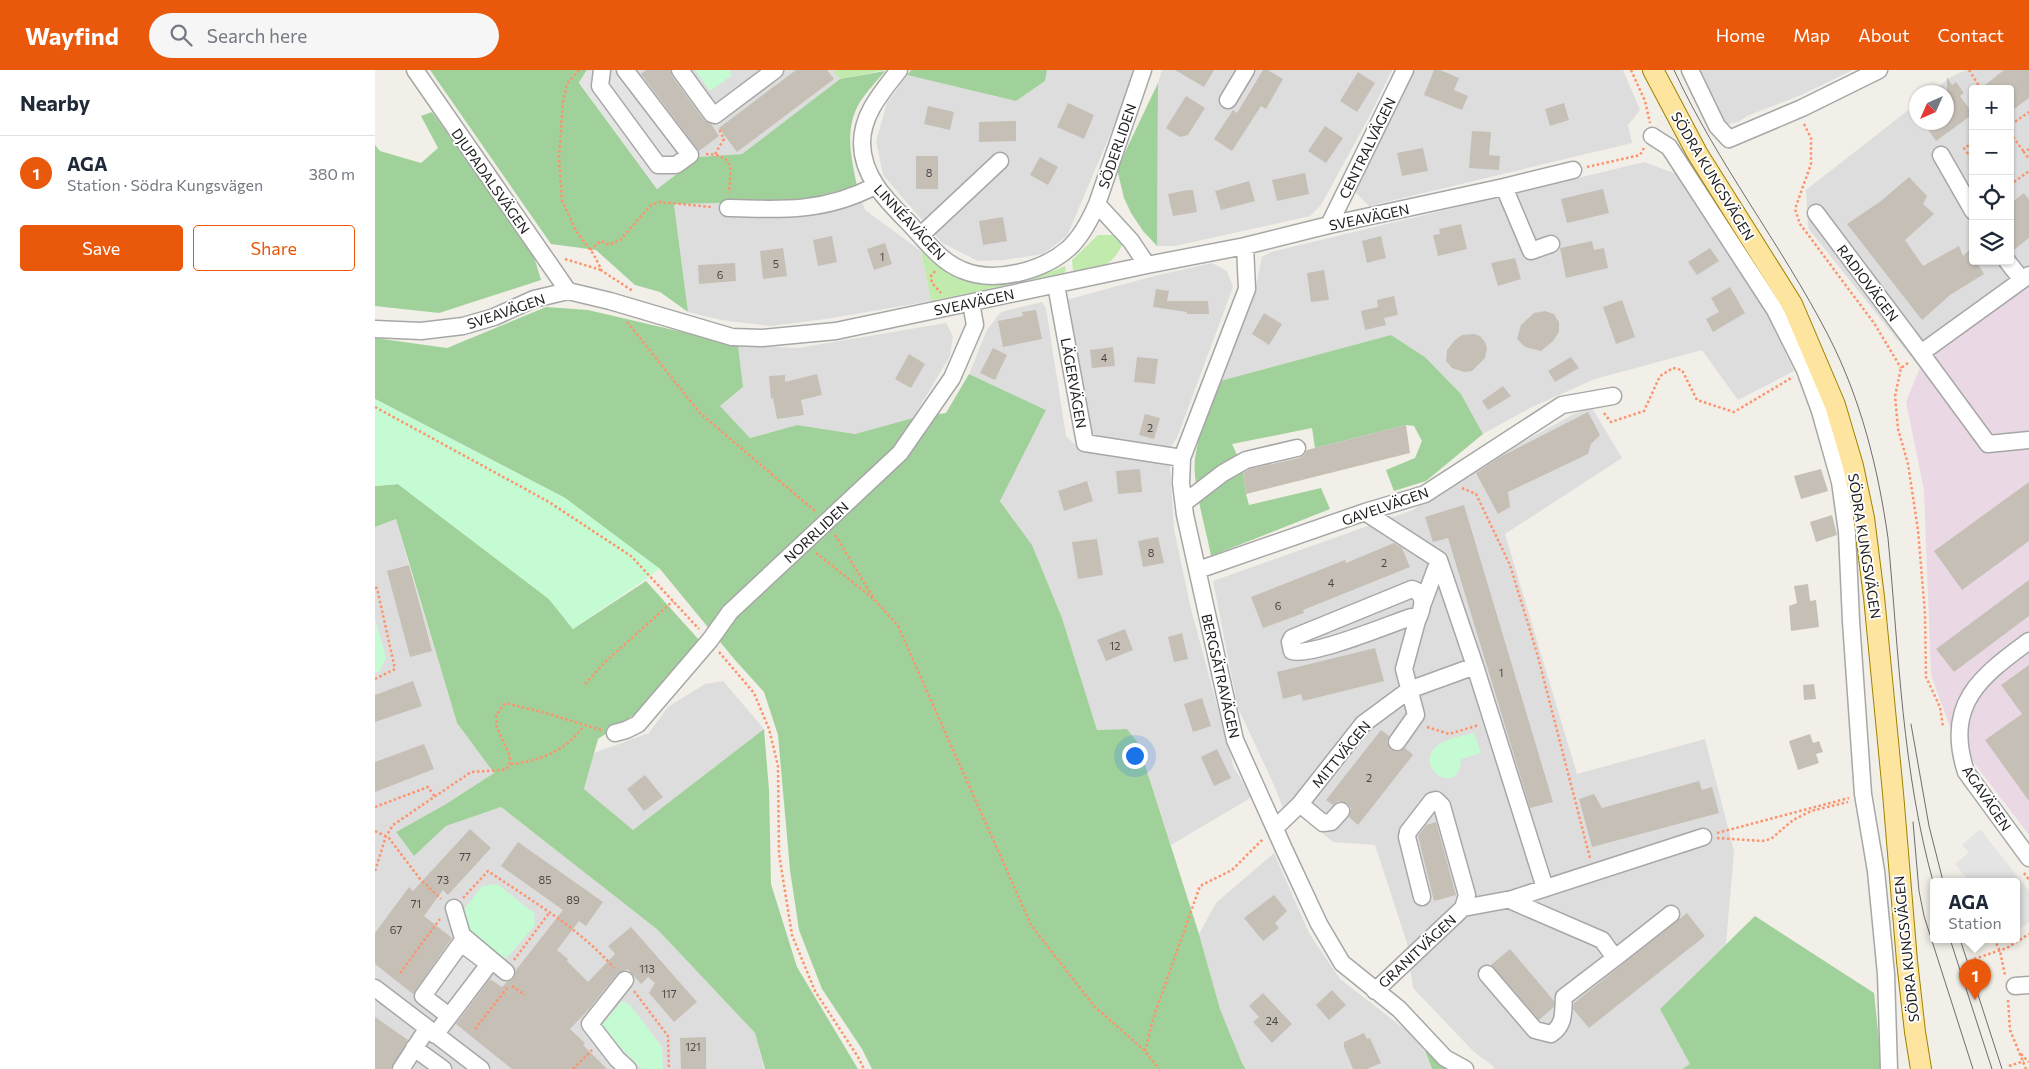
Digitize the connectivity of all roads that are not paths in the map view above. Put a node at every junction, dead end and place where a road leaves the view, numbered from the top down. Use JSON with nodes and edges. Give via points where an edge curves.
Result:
{"nodes":[{"id":1,"x":415,"y":70,"type":"edge"},
{"id":2,"x":602,"y":70,"type":"edge"},
{"id":3,"x":625,"y":70,"type":"edge"},
{"id":4,"x":680,"y":70,"type":"edge"},
{"id":5,"x":775,"y":70,"type":"edge"},
{"id":6,"x":899,"y":70,"type":"edge"},
{"id":7,"x":1143,"y":70,"type":"edge"},
{"id":8,"x":1246,"y":70,"type":"edge"},
{"id":9,"x":1405,"y":70,"type":"edge"},
{"id":10,"x":1653,"y":70,"type":"edge"},
{"id":11,"x":1690,"y":70,"type":"edge"},
{"id":12,"x":1879,"y":70,"type":"edge"},
{"id":13,"x":1228,"y":100,"type":"dead end"},
{"id":14,"x":1652,"y":136,"type":"road end"},
{"id":15,"x":1941,"y":155,"type":"dead end"},
{"id":16,"x":1000,"y":160,"type":"dead end"},
{"id":17,"x":1573,"y":170,"type":"road end"},
{"id":18,"x":875,"y":186,"type":"junction"},
{"id":19,"x":1504,"y":187,"type":"junction"},
{"id":20,"x":1097,"y":204,"type":"junction"},
{"id":21,"x":1969,"y":204,"type":"edge"},
{"id":22,"x":728,"y":208,"type":"road end"},
{"id":23,"x":1815,"y":213,"type":"dead end"},
{"id":24,"x":1329,"y":225,"type":"junction"},
{"id":25,"x":921,"y":235,"type":"junction"},
{"id":26,"x":1551,"y":244,"type":"dead end"},
{"id":27,"x":1245,"y":246,"type":"junction"},
{"id":28,"x":1147,"y":265,"type":"junction"},
{"id":29,"x":2011,"y":265,"type":"edge"},
{"id":30,"x":2026,"y":278,"type":"edge"},
{"id":31,"x":1056,"y":285,"type":"junction"},
{"id":32,"x":568,"y":292,"type":"junction"},
{"id":33,"x":971,"y":303,"type":"junction"},
{"id":34,"x":375,"y":329,"type":"edge"},
{"id":35,"x":1921,"y":353,"type":"junction"},
{"id":36,"x":1613,"y":396,"type":"dead end"},
{"id":37,"x":2029,"y":440,"type":"edge"},
{"id":38,"x":1297,"y":448,"type":"dead end"},
{"id":39,"x":1182,"y":458,"type":"junction"},
{"id":40,"x":1184,"y":503,"type":"junction"},
{"id":41,"x":1365,"y":512,"type":"junction"},
{"id":42,"x":1439,"y":560,"type":"junction"},
{"id":43,"x":1198,"y":570,"type":"junction"},
{"id":44,"x":1423,"y":603,"type":"junction"},
{"id":45,"x":1417,"y":621,"type":"junction"},
{"id":46,"x":2029,"y":640,"type":"edge"},
{"id":47,"x":1475,"y":666,"type":"junction"},
{"id":48,"x":1412,"y":688,"type":"junction"},
{"id":49,"x":615,"y":733,"type":"road end"},
{"id":50,"x":1397,"y":742,"type":"dead end"},
{"id":51,"x":1299,"y":804,"type":"junction"},
{"id":52,"x":1341,"y":811,"type":"dead end"},
{"id":53,"x":1275,"y":828,"type":"junction"},
{"id":54,"x":1703,"y":837,"type":"road end"},
{"id":55,"x":2029,"y":858,"type":"edge"},
{"id":56,"x":1545,"y":888,"type":"junction"},
{"id":57,"x":1421,"y":897,"type":"dead end"},
{"id":58,"x":1511,"y":899,"type":"junction"},
{"id":59,"x":452,"y":907,"type":"road end"},
{"id":60,"x":1463,"y":908,"type":"junction"},
{"id":61,"x":1671,"y":914,"type":"dead end"},
{"id":62,"x":1615,"y":958,"type":"junction"},
{"id":63,"x":506,"y":972,"type":"road end"},
{"id":64,"x":1487,"y":974,"type":"dead end"},
{"id":65,"x":625,"y":980,"type":"road end"},
{"id":66,"x":375,"y":988,"type":"edge"},
{"id":67,"x":1375,"y":991,"type":"junction"},
{"id":68,"x":449,"y":1016,"type":"dead end"},
{"id":69,"x":431,"y":1032,"type":"junction"},
{"id":70,"x":415,"y":1048,"type":"junction"},
{"id":71,"x":621,"y":1066,"type":"edge"},
{"id":72,"x":401,"y":1069,"type":"edge"},
{"id":73,"x":443,"y":1069,"type":"edge"},
{"id":74,"x":481,"y":1069,"type":"edge"},
{"id":75,"x":1465,"y":1069,"type":"edge"},
{"id":76,"x":1889,"y":1069,"type":"edge"},
{"id":77,"x":1921,"y":1069,"type":"edge"}],
"edges":[{"from":1,"to":32,"type":"street","name":"DJUPADALSVÄGEN"},
{"from":2,"to":3,"type":"street","via":[[600,86],[658,164],[677,164],[689,155]]},
{"from":4,"to":5,"type":"street","via":[[715,115]]},
{"from":6,"to":18,"type":"street","name":"LINNÉAVÄGEN","via":[[871,108],[865,122],[863,154]]},
{"from":7,"to":20,"type":"street","name":"SÖDERLIDEN"},
{"from":8,"to":13,"type":"street"},
{"from":9,"to":24,"type":"street","name":"CENTRALVÄGEN"},
{"from":10,"to":77,"type":"main road","name":"SÖDRA KUNGSVÄGEN","via":[[1697,153],[1792,304],[1835,405],[1853,466],[1874,597],[1907,961]]},
{"from":11,"to":12,"type":"street","via":[[1717,126],[1729,139]]},
{"from":14,"to":76,"type":"street","name":"SÖDRA KUNGSVÄGEN","via":[[1669,147],[1775,310],[1805,370],[1840,482],[1847,532],[1864,797],[1877,870],[1886,974]]},
{"from":15,"to":21,"type":"street"},
{"from":16,"to":25,"type":"street"},
{"from":17,"to":19,"type":"street","name":"SVEAVÄGEN"},
{"from":18,"to":22,"type":"street","via":[[862,193],[788,210]]},
{"from":18,"to":25,"type":"street","name":"LINNÉAVÄGEN"},
{"from":19,"to":24,"type":"street","name":"SVEAVÄGEN"},
{"from":19,"to":26,"type":"street","via":[[1531,251]]},
{"from":20,"to":25,"type":"street","name":"LINNÉAVÄGEN","via":[[1079,238],[1069,248],[1044,265],[997,276],[962,271],[945,260]]},
{"from":20,"to":28,"type":"street","name":"SÖDERLIDEN","via":[[1134,245]]},
{"from":23,"to":35,"type":"street","name":"RADIOVÄGEN"},
{"from":24,"to":27,"type":"street","name":"SVEAVÄGEN"},
{"from":27,"to":28,"type":"street","name":"SVEAVÄGEN"},
{"from":27,"to":39,"type":"street","name":"BERGSÄTRAVÄGEN","via":[[1247,289]]},
{"from":28,"to":31,"type":"street","name":"SVEAVÄGEN"},
{"from":29,"to":30,"type":"street"},
{"from":30,"to":35,"type":"street"},
{"from":31,"to":33,"type":"street","name":"SVEAVÄGEN"},
{"from":31,"to":39,"type":"street","name":"LÄGERVÄGEN","via":[[1085,443]]},
{"from":32,"to":33,"type":"street","name":"SVEAVÄGEN","via":[[732,337],[761,338],[836,331]]},
{"from":32,"to":34,"type":"street","name":"SVEAVÄGEN","via":[[534,299],[494,318],[463,326],[421,331]]},
{"from":33,"to":49,"type":"street","name":"NORRLIDEN","via":[[975,325],[952,378],[900,453],[729,612],[710,640],[638,724]]},
{"from":35,"to":37,"type":"street","name":"RADIOVÄGEN","via":[[1988,444]]},
{"from":36,"to":41,"type":"street","name":"GAVELVÄGEN","via":[[1562,405],[1425,494]]},
{"from":38,"to":40,"type":"street","via":[[1246,460],[1223,472]]},
{"from":39,"to":40,"type":"street","name":"BERGSÄTRAVÄGEN"},
{"from":40,"to":43,"type":"street","name":"BERGSÄTRAVÄGEN"},
{"from":41,"to":42,"type":"street"},
{"from":41,"to":43,"type":"street","name":"GAVELVÄGEN"},
{"from":42,"to":44,"type":"street"},
{"from":42,"to":47,"type":"street"},
{"from":43,"to":53,"type":"street","name":"BERGSÄTRAVÄGEN","via":[[1235,740]]},
{"from":44,"to":45,"type":"street"},
{"from":44,"to":45,"type":"street","via":[[1422,596],[1412,589],[1292,638],[1290,646],[1297,652],[1337,643],[1411,617]]},
{"from":45,"to":48,"type":"street","via":[[1404,668]]},
{"from":46,"to":55,"type":"street","name":"AGAVÄGEN","via":[[1994,667],[1974,688],[1961,720],[1959,740],[1966,772]]},
{"from":47,"to":48,"type":"street","name":"MITTVÄGEN"},
{"from":47,"to":56,"type":"street"},
{"from":48,"to":50,"type":"street","via":[[1416,715]]},
{"from":48,"to":51,"type":"street","name":"MITTVÄGEN","via":[[1363,724]]},
{"from":51,"to":52,"type":"street","via":[[1323,823],[1331,822]]},
{"from":51,"to":53,"type":"street","name":"MITTVÄGEN"},
{"from":53,"to":67,"type":"street","name":"BERGSÄTRAVÄGEN","via":[[1319,924],[1342,963]]},
{"from":54,"to":56,"type":"street","name":"GRANITVÄGEN"},
{"from":56,"to":58,"type":"street","name":"GRANITVÄGEN"},
{"from":57,"to":60,"type":"street","via":[[1407,837],[1412,826],[1436,800],[1442,806],[1467,895]]},
{"from":58,"to":60,"type":"street","name":"GRANITVÄGEN"},
{"from":58,"to":62,"type":"street","via":[[1602,940]]},
{"from":59,"to":63,"type":"street","via":[[462,935]]},
{"from":60,"to":67,"type":"street","name":"GRANITVÄGEN"},
{"from":61,"to":62,"type":"street"},
{"from":62,"to":64,"type":"street","via":[[1564,996],[1563,1023],[1551,1034],[1535,1030]]},
{"from":65,"to":71,"type":"street","via":[[590,1024]]},
{"from":66,"to":69,"type":"street"},
{"from":67,"to":75,"type":"street","name":"BERGSÄTRAVÄGEN","via":[[1399,1010],[1445,1058]]},
{"from":68,"to":69,"type":"street"},
{"from":69,"to":70,"type":"street"},
{"from":69,"to":74,"type":"street"},
{"from":70,"to":72,"type":"street"},
{"from":70,"to":73,"type":"street"}]}
